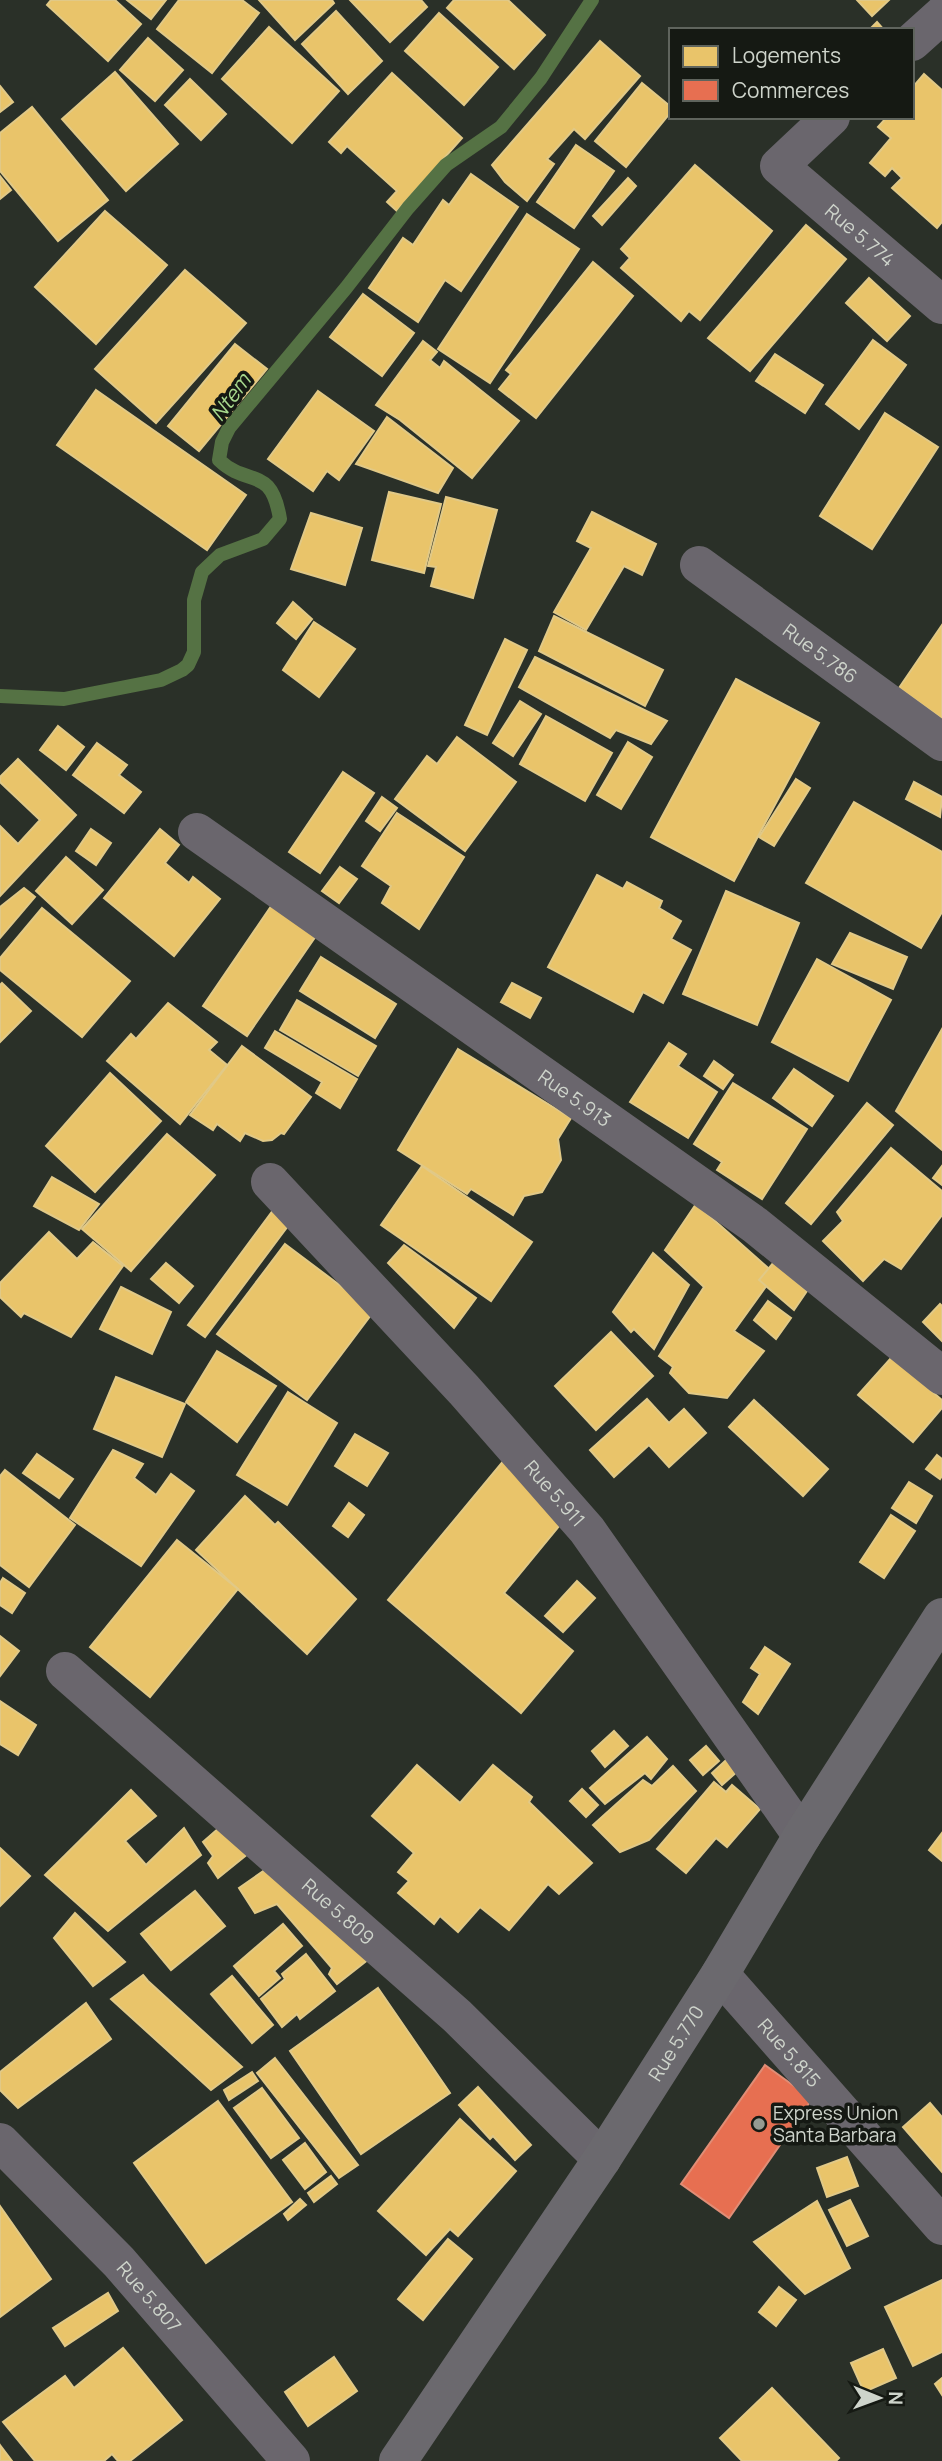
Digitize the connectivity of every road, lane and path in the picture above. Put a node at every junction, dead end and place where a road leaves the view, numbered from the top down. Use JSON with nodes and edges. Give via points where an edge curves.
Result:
{"nodes":[{"id":1,"x":942,"y":15,"type":"edge"},
{"id":2,"x":914,"y":40,"type":"edge"},
{"id":3,"x":829,"y":119,"type":"edge"},
{"id":4,"x":942,"y":304,"type":"edge"},
{"id":5,"x":699,"y":565,"type":"dead end"},
{"id":6,"x":942,"y":742,"type":"edge"},
{"id":7,"x":197,"y":832,"type":"dead end"},
{"id":8,"x":270,"y":1182,"type":"dead end"},
{"id":9,"x":942,"y":1376,"type":"edge"},
{"id":10,"x":942,"y":1617,"type":"edge"},
{"id":11,"x":65,"y":1671,"type":"dead end"},
{"id":12,"x":802,"y":1836,"type":"junction"},
{"id":13,"x":720,"y":1974,"type":"junction"},
{"id":14,"x":0,"y":2142,"type":"edge"},
{"id":15,"x":603,"y":2159,"type":"junction"},
{"id":16,"x":942,"y":2226,"type":"edge"},
{"id":17,"x":291,"y":2461,"type":"edge"},
{"id":18,"x":398,"y":2461,"type":"edge"}],
"edges":[{"from":1,"to":2,"type":"street"},
{"from":3,"to":4,"type":"street","name":"Rue 5.774","via":[[779,166]]},
{"from":5,"to":6,"type":"street","name":"Rue 5.786"},
{"from":7,"to":9,"type":"street","name":"Rue 5.913","via":[[755,1225]]},
{"from":8,"to":12,"type":"street","name":"Rue 5.911","via":[[587,1530]]},
{"from":10,"to":12,"type":"main road","name":"Rue 5.770"},
{"from":11,"to":15,"type":"street","name":"Rue 5.809","via":[[457,2016]]},
{"from":12,"to":13,"type":"main road","name":"Rue 5.770"},
{"from":13,"to":15,"type":"main road","name":"Rue 5.770"},
{"from":13,"to":16,"type":"street","name":"Rue 5.815"},
{"from":14,"to":17,"type":"street","name":"Rue 5.807","via":[[118,2262]]},
{"from":15,"to":18,"type":"main road","name":"Rue 5.770"}]}
